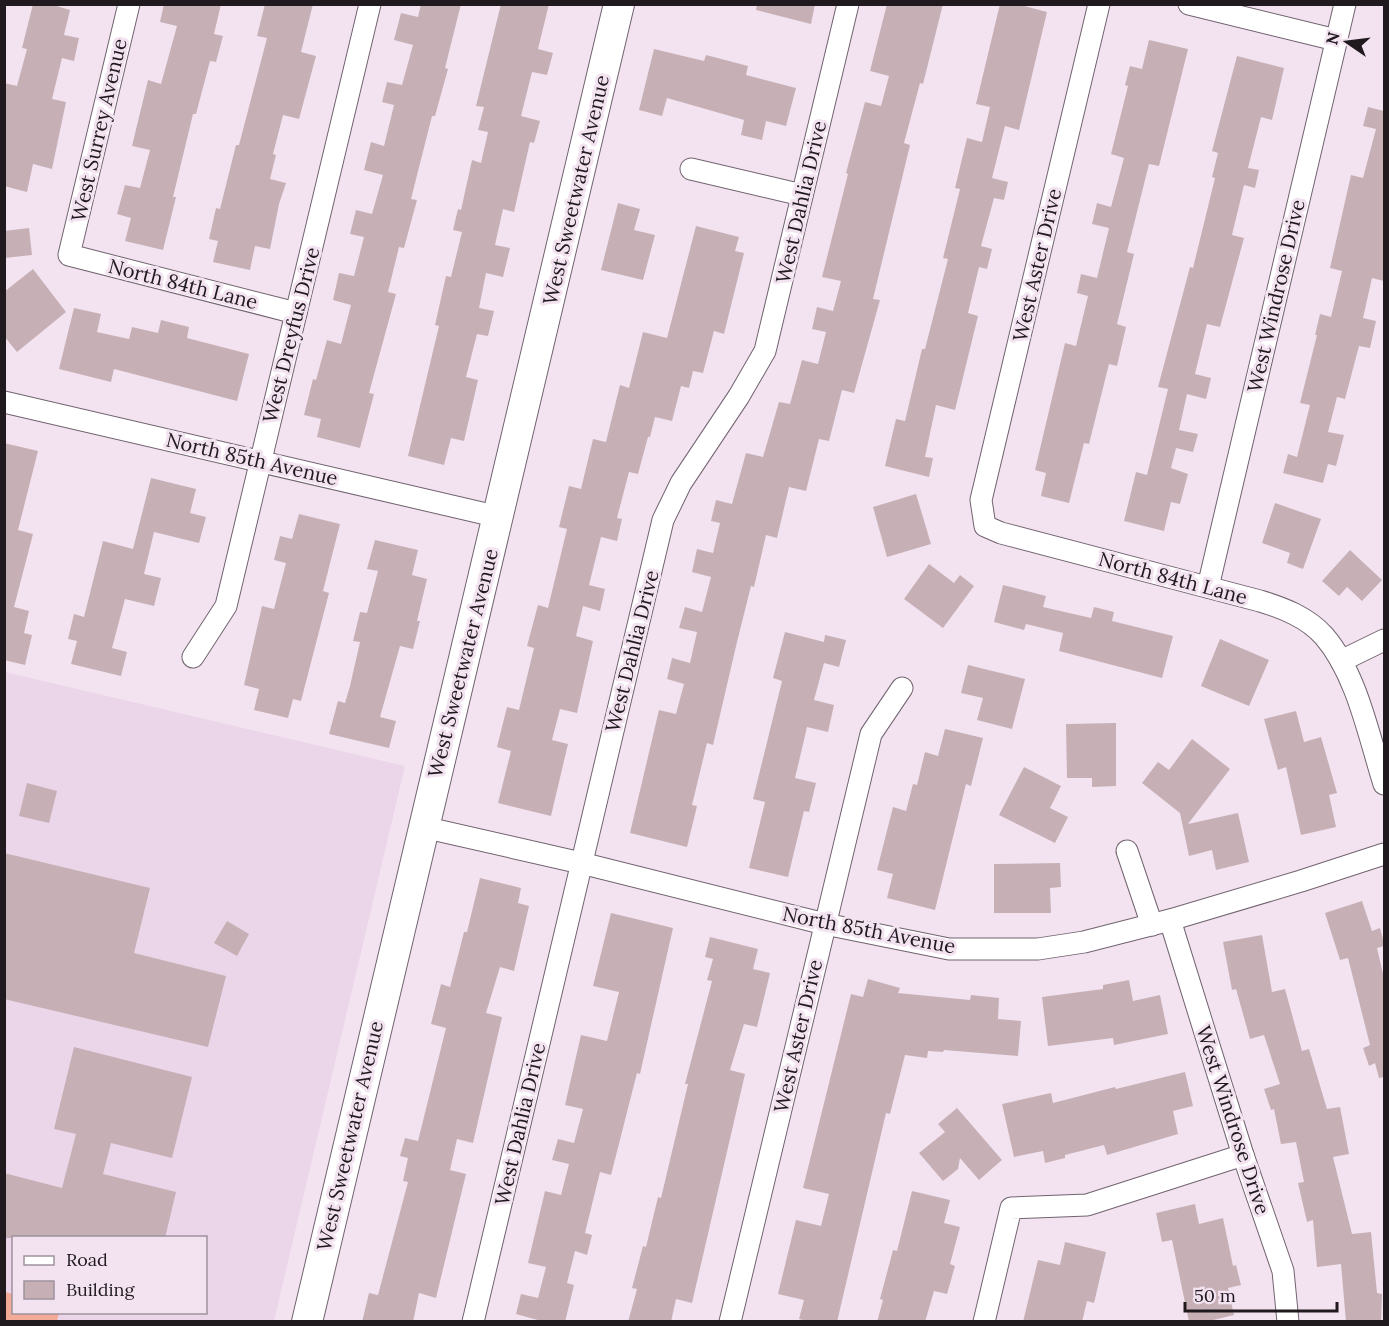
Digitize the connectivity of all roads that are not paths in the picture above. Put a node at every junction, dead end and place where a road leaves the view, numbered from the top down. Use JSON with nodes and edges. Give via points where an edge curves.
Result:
{"nodes":[{"id":1,"x":129,"y":4,"type":"edge"},
{"id":2,"x":370,"y":4,"type":"edge"},
{"id":3,"x":619,"y":4,"type":"edge"},
{"id":4,"x":848,"y":4,"type":"edge"},
{"id":5,"x":1099,"y":4,"type":"edge"},
{"id":6,"x":1189,"y":4,"type":"edge"},
{"id":7,"x":1345,"y":4,"type":"edge"},
{"id":8,"x":1336,"y":40,"type":"junction"},
{"id":9,"x":691,"y":169,"type":"dead end"},
{"id":10,"x":802,"y":195,"type":"junction"},
{"id":11,"x":69,"y":255,"type":"joint"},
{"id":12,"x":296,"y":313,"type":"junction"},
{"id":13,"x":4,"y":402,"type":"edge"},
{"id":14,"x":260,"y":461,"type":"junction"},
{"id":15,"x":499,"y":517,"type":"junction"},
{"id":16,"x":985,"y":526,"type":"joint"},
{"id":17,"x":1208,"y":587,"type":"junction"},
{"id":18,"x":1384,"y":640,"type":"edge"},
{"id":19,"x":193,"y":657,"type":"dead end"},
{"id":20,"x":1341,"y":662,"type":"junction"},
{"id":21,"x":902,"y":688,"type":"dead end"},
{"id":22,"x":1384,"y":784,"type":"edge"},
{"id":23,"x":423,"y":827,"type":"junction"},
{"id":24,"x":1127,"y":851,"type":"dead end"},
{"id":25,"x":1384,"y":854,"type":"edge"},
{"id":26,"x":581,"y":863,"type":"junction"},
{"id":27,"x":1161,"y":922,"type":"junction"},
{"id":28,"x":825,"y":924,"type":"junction"},
{"id":29,"x":1243,"y":1155,"type":"junction"},
{"id":30,"x":307,"y":1322,"type":"edge"},
{"id":31,"x":473,"y":1322,"type":"edge"},
{"id":32,"x":730,"y":1322,"type":"edge"},
{"id":33,"x":984,"y":1322,"type":"edge"},
{"id":34,"x":1288,"y":1322,"type":"edge"}],
"edges":[{"from":1,"to":11,"type":"street","name":"West Surrey Avenue"},
{"from":2,"to":12,"type":"street","name":"West Dreyfus Drive"},
{"from":3,"to":15,"type":"street","name":"West Sweetwater Avenue"},
{"from":4,"to":10,"type":"street","name":"West Dahlia Drive"},
{"from":5,"to":16,"type":"street","name":"West Aster Drive","via":[[981,500]]},
{"from":6,"to":8,"type":"street"},
{"from":7,"to":8,"type":"street","name":"West Windrose Drive"},
{"from":8,"to":17,"type":"street","name":"West Windrose Drive"},
{"from":9,"to":10,"type":"street"},
{"from":10,"to":26,"type":"street","name":"West Dahlia Drive","via":[[765,351],[681,483],[663,520]]},
{"from":11,"to":12,"type":"street","name":"North 84th Lane"},
{"from":12,"to":14,"type":"street","name":"West Dreyfus Drive"},
{"from":13,"to":14,"type":"street","name":"North 85th Avenue"},
{"from":14,"to":15,"type":"street","name":"North 85th Avenue"},
{"from":14,"to":19,"type":"street","name":"West Dreyfus Drive","via":[[226,606]]},
{"from":15,"to":23,"type":"street","name":"West Sweetwater Avenue"},
{"from":16,"to":17,"type":"street","name":"North 84th Lane"},
{"from":17,"to":20,"type":"street","name":"North 84th Lane","via":[[1282,608],[1303,619],[1323,636]]},
{"from":18,"to":20,"type":"street"},
{"from":20,"to":22,"type":"street","name":"North 84th Lane","via":[[1353,686]]},
{"from":21,"to":28,"type":"street","name":"West Aster Drive","via":[[871,734]]},
{"from":23,"to":26,"type":"street","name":"North 85th Avenue"},
{"from":23,"to":30,"type":"street","name":"West Sweetwater Avenue"},
{"from":24,"to":27,"type":"street","name":"West Windrose Drive"},
{"from":25,"to":27,"type":"street","name":"North 85th Avenue"},
{"from":26,"to":28,"type":"street","name":"North 85th Avenue"},
{"from":26,"to":31,"type":"street","name":"West Dahlia Drive"},
{"from":27,"to":28,"type":"street","name":"North 85th Avenue","via":[[1084,942],[1038,949],[949,949]]},
{"from":27,"to":29,"type":"street","name":"West Windrose Drive"},
{"from":28,"to":32,"type":"street","name":"West Aster Drive"},
{"from":29,"to":33,"type":"street","via":[[1087,1204],[1011,1208]]},
{"from":29,"to":34,"type":"street","name":"West Windrose Drive","via":[[1283,1271]]}]}
